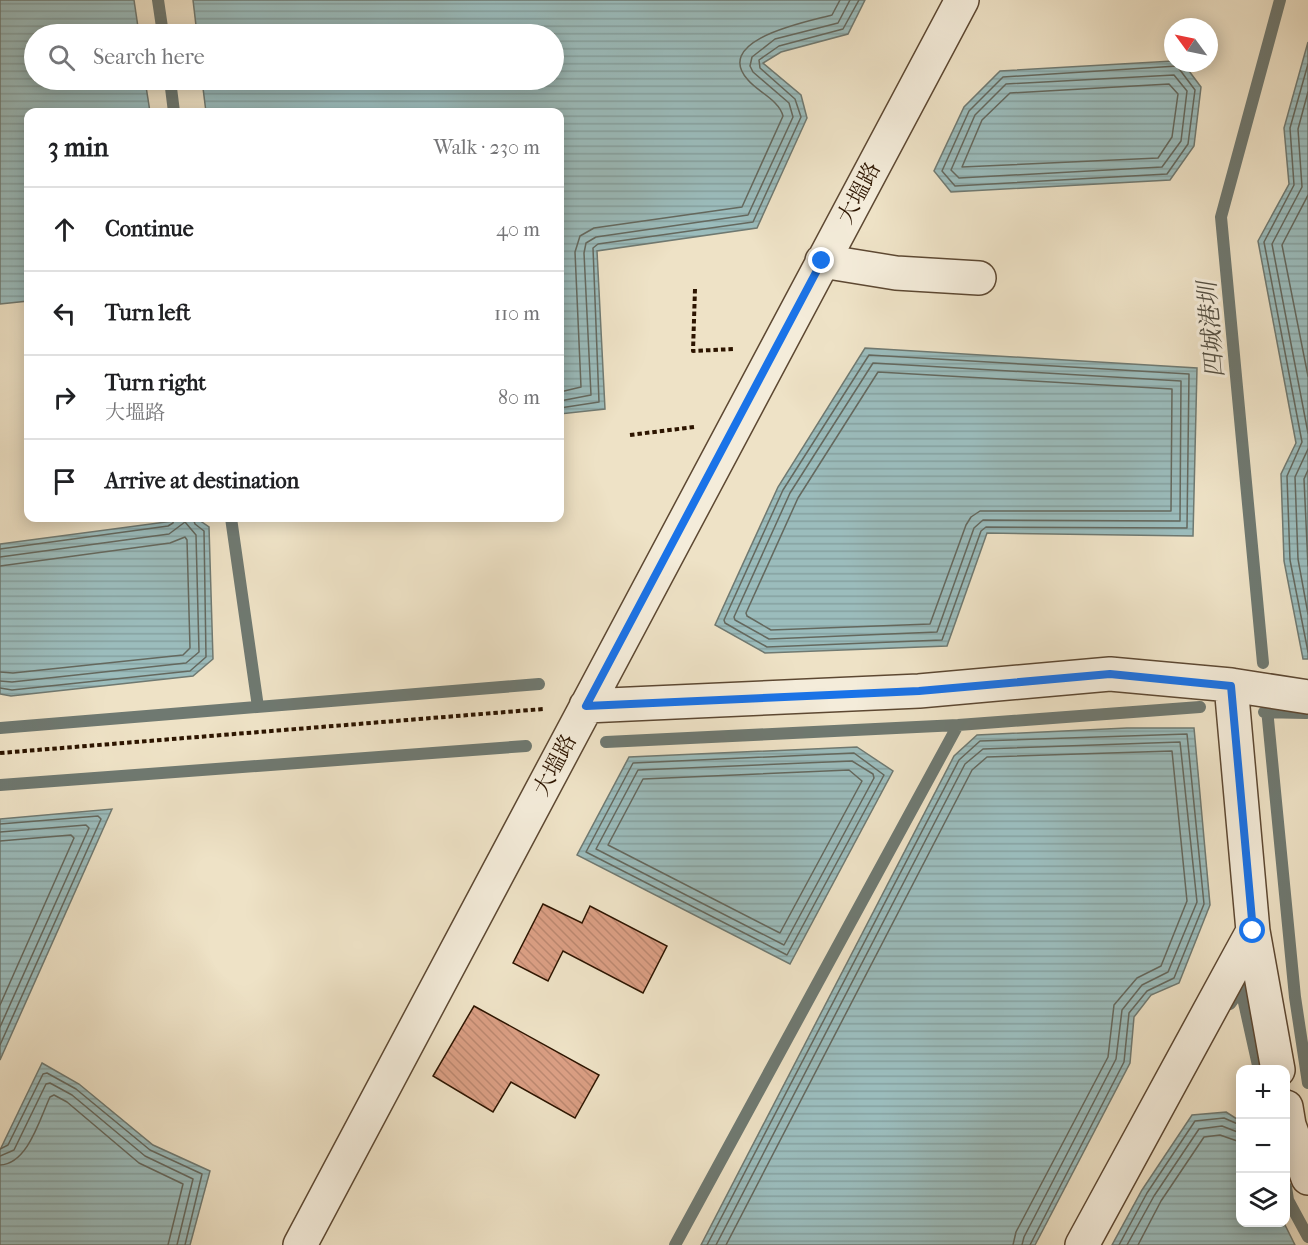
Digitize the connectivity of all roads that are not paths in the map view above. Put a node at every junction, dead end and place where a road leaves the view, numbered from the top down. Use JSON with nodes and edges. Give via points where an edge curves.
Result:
{"nodes":[{"id":1,"x":962,"y":0,"type":"edge"},
{"id":2,"x":822,"y":261,"type":"junction"},
{"id":3,"x":979,"y":278,"type":"dead end"},
{"id":4,"x":1231,"y":686,"type":"junction"},
{"id":5,"x":1308,"y":697,"type":"edge"},
{"id":6,"x":586,"y":706,"type":"junction"},
{"id":7,"x":1253,"y":931,"type":"junction"},
{"id":8,"x":1277,"y":1065,"type":"edge"},
{"id":9,"x":1288,"y":1119,"type":"edge"},
{"id":10,"x":1308,"y":1178,"type":"edge"},
{"id":11,"x":300,"y":1245,"type":"edge"},
{"id":12,"x":1082,"y":1245,"type":"edge"}],
"edges":[{"from":1,"to":2,"type":"street","name":"大塭路"},
{"from":2,"to":3,"type":"street","via":[[896,273]]},
{"from":2,"to":6,"type":"street","name":"大塭路"},
{"from":4,"to":5,"type":"street"},
{"from":4,"to":6,"type":"street","via":[[1110,674],[919,691]]},
{"from":4,"to":7,"type":"street"},
{"from":6,"to":11,"type":"street","name":"大塭路"},
{"from":7,"to":8,"type":"street"},
{"from":7,"to":12,"type":"street"},
{"from":9,"to":10,"type":"street"}]}
